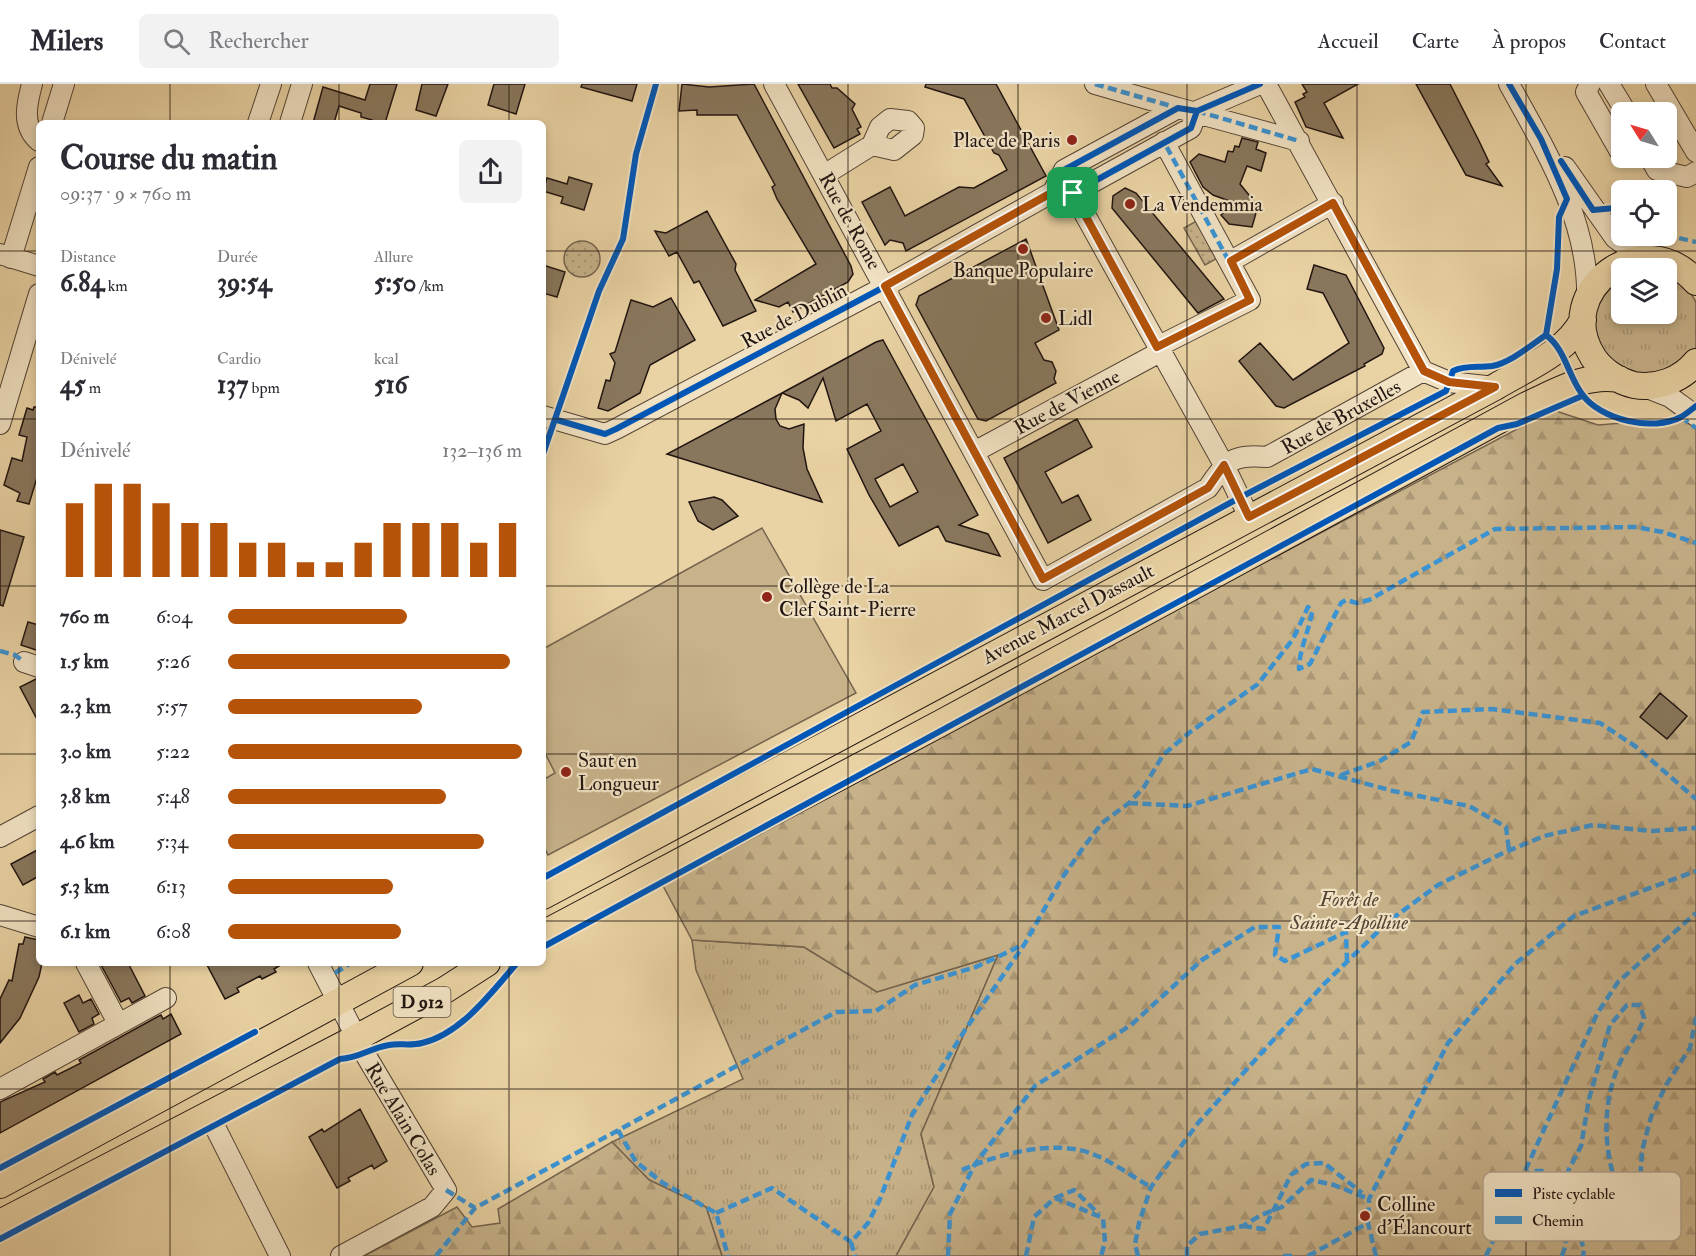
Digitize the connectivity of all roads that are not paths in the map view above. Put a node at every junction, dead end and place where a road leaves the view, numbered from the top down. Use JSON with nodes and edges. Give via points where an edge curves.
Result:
{"nodes":[{"id":1,"x":32,"y":84,"type":"edge"},
{"id":2,"x":64,"y":84,"type":"edge"},
{"id":3,"x":271,"y":84,"type":"edge"},
{"id":4,"x":302,"y":84,"type":"edge"},
{"id":5,"x":774,"y":84,"type":"edge"},
{"id":6,"x":1095,"y":84,"type":"edge"},
{"id":7,"x":1260,"y":84,"type":"edge"},
{"id":8,"x":1266,"y":84,"type":"edge"},
{"id":9,"x":1509,"y":84,"type":"edge"},
{"id":10,"x":1519,"y":84,"type":"edge"},
{"id":11,"x":1590,"y":84,"type":"edge"},
{"id":12,"x":1609,"y":84,"type":"edge"},
{"id":13,"x":1656,"y":84,"type":"edge"},
{"id":14,"x":1620,"y":102,"type":"edge"},
{"id":15,"x":1187,"y":110,"type":"junction"},
{"id":16,"x":53,"y":120,"type":"edge"},
{"id":17,"x":259,"y":120,"type":"edge"},
{"id":18,"x":291,"y":120,"type":"edge"},
{"id":19,"x":1611,"y":137,"type":"edge"},
{"id":20,"x":36,"y":139,"type":"edge"},
{"id":21,"x":1299,"y":141,"type":"junction"},
{"id":22,"x":1164,"y":142,"type":"junction"},
{"id":23,"x":872,"y":145,"type":"dead end"},
{"id":24,"x":1696,"y":152,"type":"edge"},
{"id":25,"x":1664,"y":168,"type":"edge"},
{"id":26,"x":1696,"y":172,"type":"edge"},
{"id":27,"x":36,"y":174,"type":"edge"},
{"id":28,"x":824,"y":175,"type":"junction"},
{"id":29,"x":1053,"y":192,"type":"junction"},
{"id":30,"x":1073,"y":193,"type":"junction"},
{"id":31,"x":1333,"y":203,"type":"junction"},
{"id":32,"x":5,"y":256,"type":"edge"},
{"id":33,"x":1655,"y":258,"type":"edge"},
{"id":34,"x":1231,"y":261,"type":"junction"},
{"id":35,"x":36,"y":265,"type":"edge"},
{"id":36,"x":1677,"y":268,"type":"edge"},
{"id":37,"x":1611,"y":270,"type":"edge"},
{"id":38,"x":1693,"y":276,"type":"edge"},
{"id":39,"x":885,"y":286,"type":"junction"},
{"id":40,"x":36,"y":304,"type":"edge"},
{"id":41,"x":1585,"y":310,"type":"junction"},
{"id":42,"x":1158,"y":350,"type":"junction"},
{"id":43,"x":1696,"y":362,"type":"edge"},
{"id":44,"x":1424,"y":371,"type":"junction"},
{"id":45,"x":1629,"y":382,"type":"junction"},
{"id":46,"x":1495,"y":387,"type":"junction"},
{"id":47,"x":1696,"y":416,"type":"edge"},
{"id":48,"x":546,"y":417,"type":"edge"},
{"id":49,"x":1,"y":420,"type":"edge"},
{"id":50,"x":974,"y":452,"type":"junction"},
{"id":51,"x":1224,"y":465,"type":"junction"},
{"id":52,"x":1249,"y":517,"type":"junction"},
{"id":53,"x":36,"y":818,"type":"edge"},
{"id":54,"x":0,"y":837,"type":"edge"},
{"id":55,"x":546,"y":894,"type":"edge"},
{"id":56,"x":0,"y":915,"type":"edge"},
{"id":57,"x":36,"y":926,"type":"edge"},
{"id":58,"x":546,"y":932,"type":"edge"},
{"id":59,"x":88,"y":966,"type":"edge"},
{"id":60,"x":319,"y":966,"type":"edge"},
{"id":61,"x":404,"y":966,"type":"edge"},
{"id":62,"x":482,"y":966,"type":"edge"},
{"id":63,"x":166,"y":998,"type":"dead end"},
{"id":64,"x":337,"y":1002,"type":"junction"},
{"id":65,"x":118,"y":1023,"type":"junction"},
{"id":66,"x":356,"y":1038,"type":"junction"},
{"id":67,"x":0,"y":1089,"type":"edge"},
{"id":68,"x":209,"y":1115,"type":"junction"},
{"id":69,"x":0,"y":1185,"type":"edge"},
{"id":70,"x":0,"y":1223,"type":"edge"},
{"id":71,"x":280,"y":1256,"type":"edge"},
{"id":72,"x":341,"y":1256,"type":"edge"}],
"edges":[{"from":1,"to":20,"type":"street","via":[[25,112]]},
{"from":2,"to":16,"type":"street"},
{"from":3,"to":17,"type":"street"},
{"from":4,"to":18,"type":"street"},
{"from":5,"to":28,"type":"street","name":"Rue de Rome"},
{"from":6,"to":15,"type":"street"},
{"from":7,"to":15,"type":"street","name":"Rue de Dublin"},
{"from":8,"to":21,"type":"street","name":"Rue de Bruxelles"},
{"from":9,"to":41,"type":"street","via":[[1541,139],[1568,199],[1586,260]]},
{"from":10,"to":33,"type":"street","via":[[1570,178],[1610,232],[1632,250]]},
{"from":11,"to":19,"type":"street","via":[[1586,92]]},
{"from":12,"to":14,"type":"street"},
{"from":13,"to":24,"type":"street"},
{"from":15,"to":21,"type":"street"},
{"from":15,"to":22,"type":"street","via":[[1191,128]]},
{"from":15,"to":29,"type":"street","name":"Rue de Dublin","via":[[1064,170]]},
{"from":21,"to":31,"type":"street","name":"Rue de Bruxelles"},
{"from":22,"to":30,"type":"street"},
{"from":22,"to":34,"type":"street"},
{"from":23,"to":28,"type":"street"},
{"from":25,"to":26,"type":"street","via":[[1687,177]]},
{"from":27,"to":32,"type":"street"},
{"from":28,"to":39,"type":"street","name":"Rue de Rome"},
{"from":29,"to":30,"type":"street"},
{"from":29,"to":39,"type":"street","name":"Rue de Dublin"},
{"from":30,"to":42,"type":"street"},
{"from":31,"to":34,"type":"street"},
{"from":31,"to":44,"type":"street","name":"Rue de Bruxelles"},
{"from":32,"to":35,"type":"street"},
{"from":34,"to":42,"type":"street","name":"Rue de Vienne","via":[[1250,300]]},
{"from":36,"to":38,"type":"main road"},
{"from":37,"to":41,"type":"main road","name":"Avenue Marcel Dassault","via":[[1598,281]]},
{"from":39,"to":48,"type":"street","name":"Rue de Dublin","via":[[605,434]]},
{"from":39,"to":50,"type":"street","name":"Rue de Rome"},
{"from":40,"to":49,"type":"street"},
{"from":41,"to":45,"type":"main road","via":[[1585,338],[1592,355],[1604,370]]},
{"from":41,"to":46,"type":"main road","name":"Avenue Marcel Dassault","via":[[1574,335],[1559,349]]},
{"from":42,"to":50,"type":"street","name":"Rue de Vienne"},
{"from":42,"to":51,"type":"street"},
{"from":43,"to":45,"type":"main road","name":"Avenue Marcel Dassault","via":[[1672,381],[1659,385]]},
{"from":44,"to":46,"type":"street","name":"Rue de Bruxelles","via":[[1449,382]]},
{"from":44,"to":51,"type":"street","name":"Rue de Bruxelles","via":[[1268,457],[1244,455]]},
{"from":45,"to":47,"type":"street","via":[[1670,397]]},
{"from":45,"to":58,"type":"main road","name":"Avenue Marcel Dassault","via":[[1602,377],[1576,383],[1527,405],[954,717]]},
{"from":46,"to":52,"type":"main road","name":"Avenue Marcel Dassault"},
{"from":50,"to":51,"type":"street","name":"Rue de Rome","via":[[1043,579],[1208,488]]},
{"from":51,"to":52,"type":"street"},
{"from":52,"to":55,"type":"main road","name":"Avenue Marcel Dassault"},
{"from":53,"to":54,"type":"street"},
{"from":56,"to":57,"type":"street"},
{"from":59,"to":65,"type":"street"},
{"from":60,"to":64,"type":"street","name":"Rue Alain Colas"},
{"from":61,"to":64,"type":"main road","number":"D 912"},
{"from":62,"to":66,"type":"main road","number":"D 912"},
{"from":63,"to":65,"type":"street"},
{"from":64,"to":66,"type":"street","name":"Rue Alain Colas"},
{"from":64,"to":69,"type":"main road","number":"D 912"},
{"from":65,"to":67,"type":"street"},
{"from":66,"to":68,"type":"main road","number":"D 912"},
{"from":66,"to":72,"type":"street","name":"Rue Alain Colas","via":[[446,1190],[432,1207]]},
{"from":68,"to":70,"type":"main road","number":"D 912"},
{"from":68,"to":71,"type":"street"}]}
